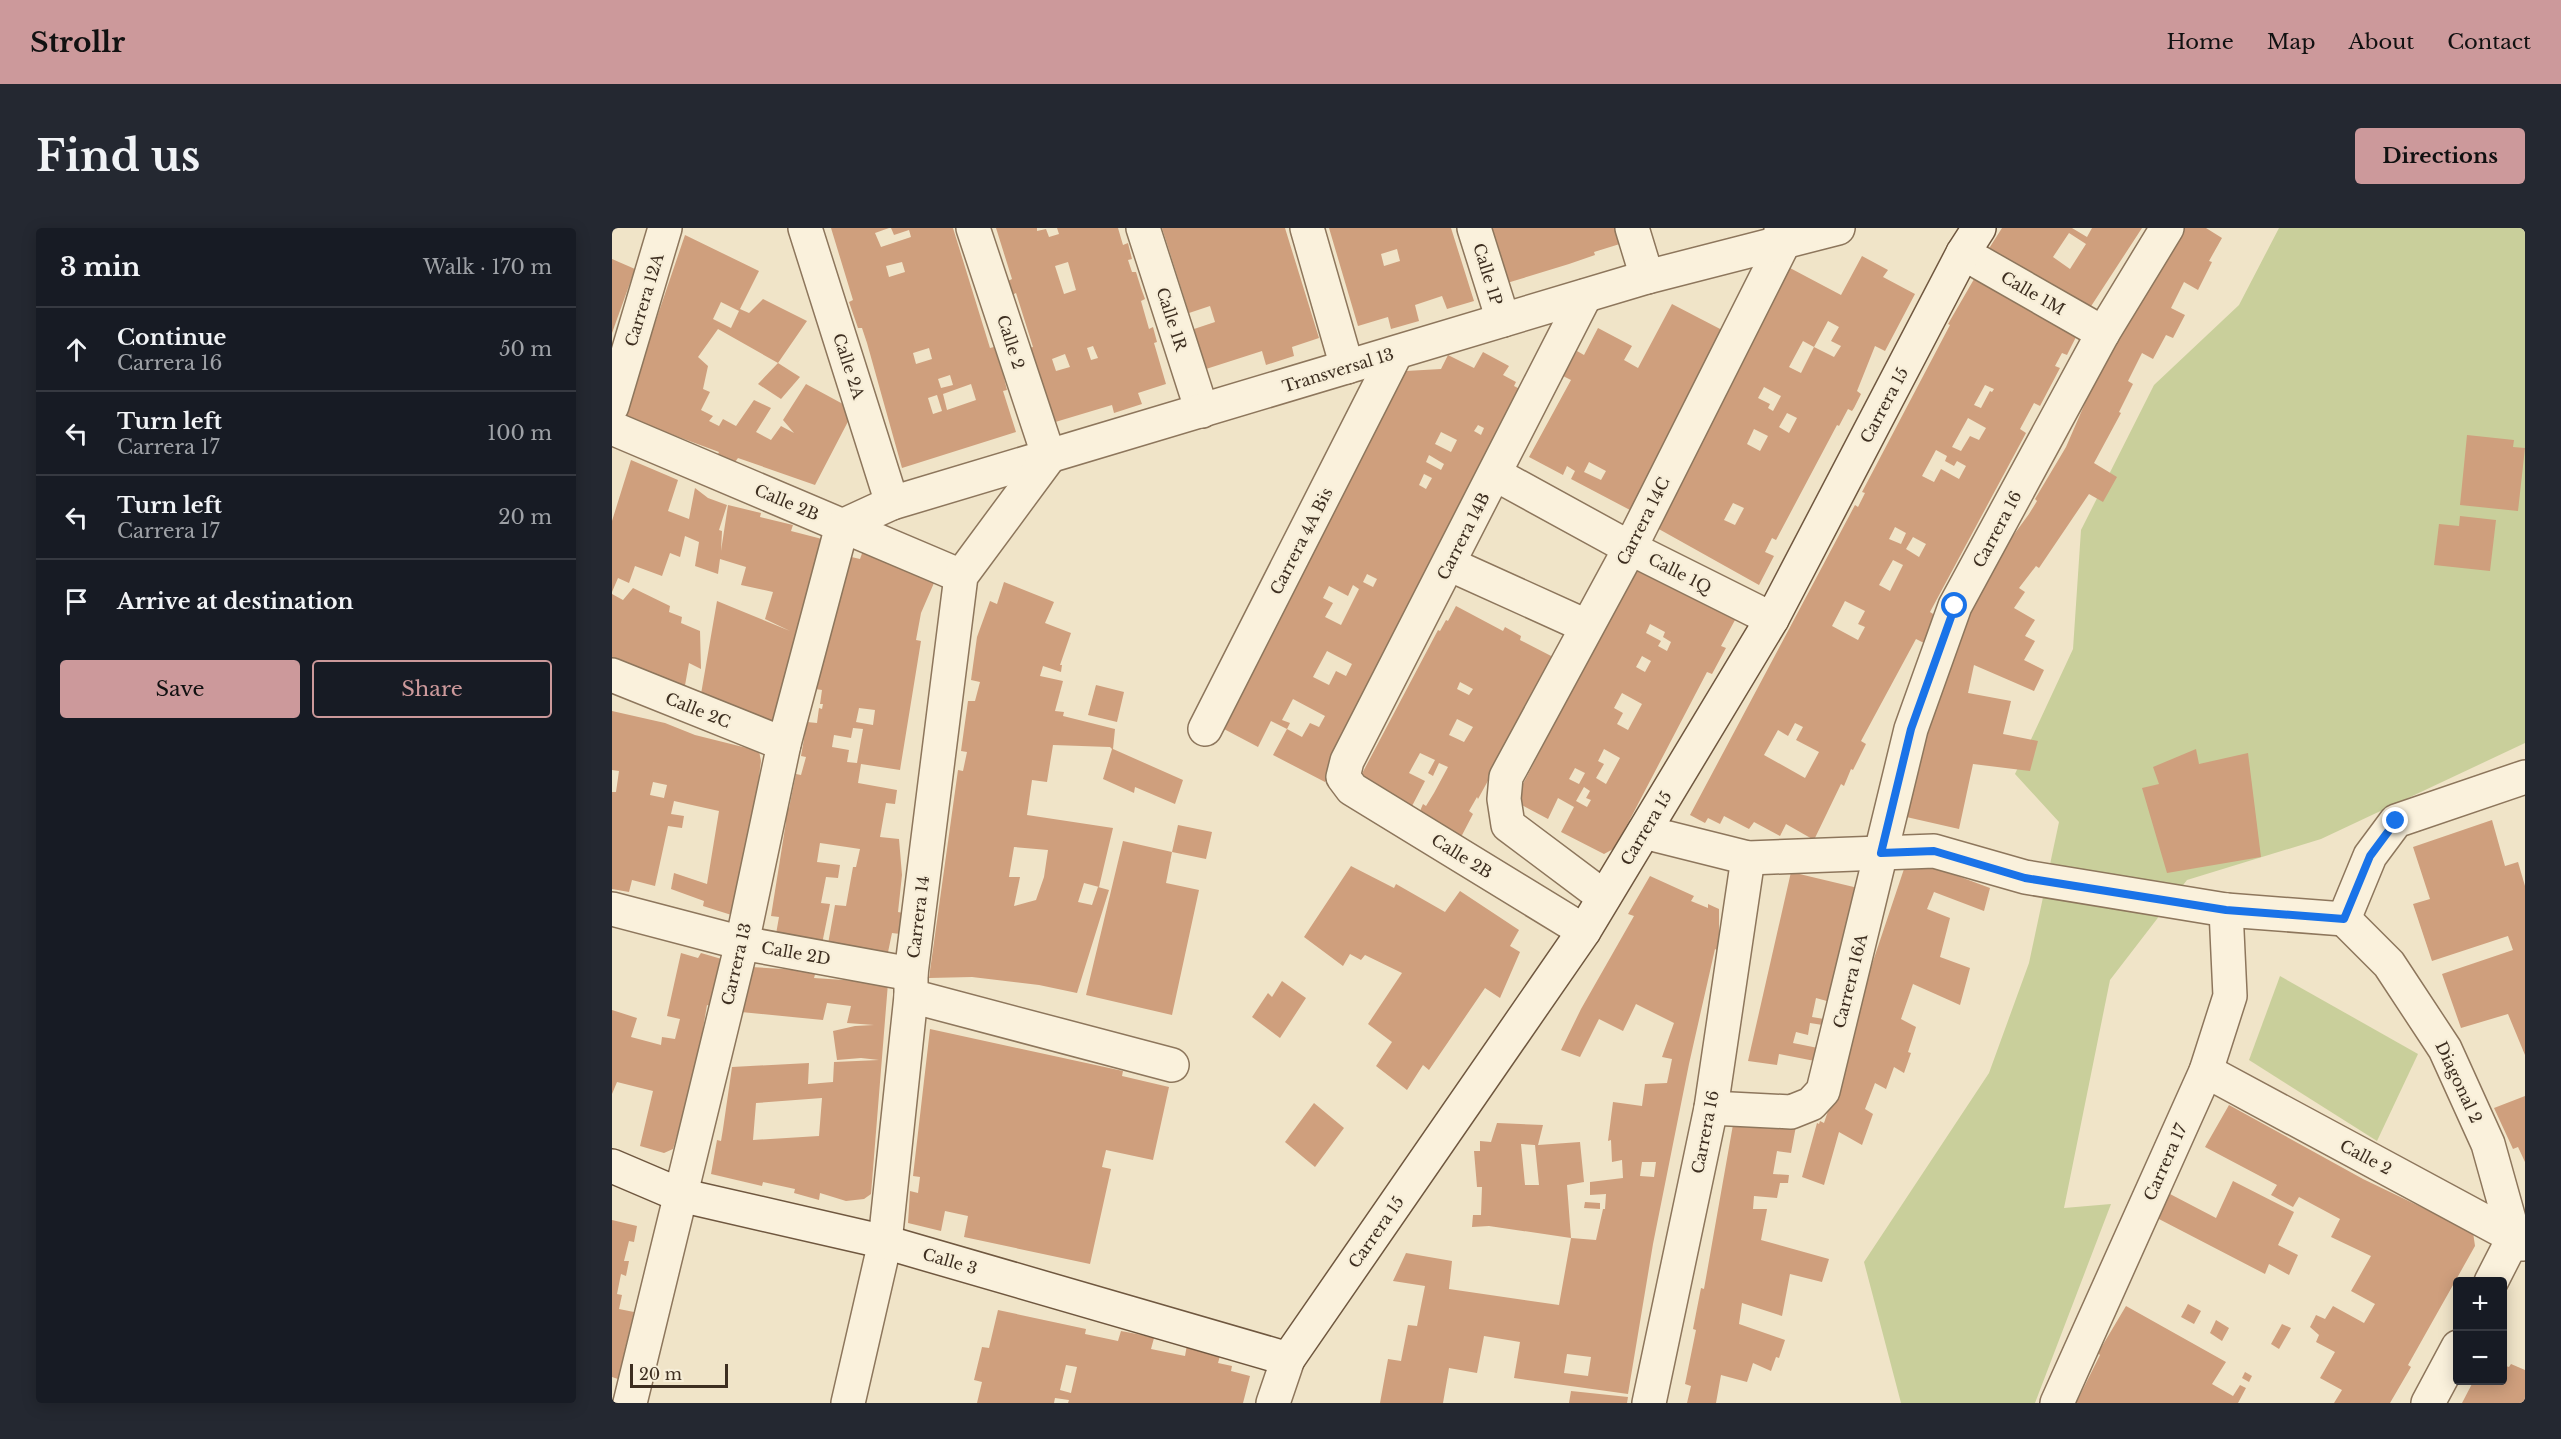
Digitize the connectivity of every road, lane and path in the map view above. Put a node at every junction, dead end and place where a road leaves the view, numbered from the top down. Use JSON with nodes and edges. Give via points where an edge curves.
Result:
{"nodes":[{"id":1,"x":664,"y":228,"type":"edge"},
{"id":2,"x":805,"y":228,"type":"edge"},
{"id":3,"x":973,"y":228,"type":"edge"},
{"id":4,"x":1143,"y":228,"type":"edge"},
{"id":5,"x":1307,"y":228,"type":"edge"},
{"id":6,"x":1474,"y":228,"type":"edge"},
{"id":7,"x":1632,"y":228,"type":"edge"},
{"id":8,"x":1838,"y":228,"type":"edge"},
{"id":9,"x":2167,"y":228,"type":"edge"},
{"id":10,"x":1782,"y":235,"type":"edge"},
{"id":11,"x":1971,"y":241,"type":"edge"},
{"id":12,"x":1647,"y":277,"type":"junction"},
{"id":13,"x":1585,"y":296,"type":"junction"},
{"id":14,"x":1503,"y":321,"type":"junction"},
{"id":15,"x":2103,"y":333,"type":"junction"},
{"id":16,"x":1396,"y":353,"type":"junction"},
{"id":17,"x":1347,"y":368,"type":"junction"},
{"id":18,"x":612,"y":406,"type":"edge"},
{"id":19,"x":1202,"y":411,"type":"junction"},
{"id":20,"x":612,"y":428,"type":"edge"},
{"id":21,"x":1048,"y":457,"type":"junction"},
{"id":22,"x":1495,"y":474,"type":"junction"},
{"id":23,"x":892,"y":503,"type":"junction"},
{"id":24,"x":842,"y":526,"type":"junction"},
{"id":25,"x":1630,"y":548,"type":"junction"},
{"id":26,"x":1449,"y":564,"type":"junction"},
{"id":27,"x":961,"y":576,"type":"junction"},
{"id":28,"x":1772,"y":619,"type":"junction"},
{"id":29,"x":1586,"y":626,"type":"junction"},
{"id":30,"x":612,"y":675,"type":"edge"},
{"id":31,"x":1205,"y":729,"type":"dead end"},
{"id":32,"x":784,"y":744,"type":"junction"},
{"id":33,"x":1343,"y":777,"type":"joint"},
{"id":34,"x":2523,"y":782,"type":"edge"},
{"id":35,"x":1644,"y":832,"type":"junction"},
{"id":36,"x":1881,"y":853,"type":"junction"},
{"id":37,"x":1748,"y":858,"type":"junction"},
{"id":38,"x":1604,"y":897,"type":"junction"},
{"id":39,"x":612,"y":909,"type":"edge"},
{"id":40,"x":2226,"y":910,"type":"junction"},
{"id":41,"x":2344,"y":919,"type":"junction"},
{"id":42,"x":1584,"y":932,"type":"junction"},
{"id":43,"x":742,"y":943,"type":"junction"},
{"id":44,"x":911,"y":985,"type":"junction"},
{"id":45,"x":1172,"y":1065,"type":"dead end"},
{"id":46,"x":2206,"y":1071,"type":"junction"},
{"id":47,"x":1711,"y":1108,"type":"junction"},
{"id":48,"x":612,"y":1166,"type":"edge"},
{"id":49,"x":680,"y":1195,"type":"junction"},
{"id":50,"x":2521,"y":1239,"type":"edge"},
{"id":51,"x":885,"y":1242,"type":"junction"},
{"id":52,"x":2494,"y":1277,"type":"edge"},
{"id":53,"x":2453,"y":1355,"type":"edge"},
{"id":54,"x":1288,"y":1359,"type":"junction"},
{"id":55,"x":630,"y":1403,"type":"edge"},
{"id":56,"x":848,"y":1403,"type":"edge"},
{"id":57,"x":1274,"y":1403,"type":"edge"},
{"id":58,"x":1649,"y":1403,"type":"edge"},
{"id":59,"x":2058,"y":1403,"type":"edge"},
{"id":60,"x":2428,"y":1403,"type":"edge"}],
"edges":[{"from":1,"to":18,"type":"street","name":"Carrera 12A"},
{"from":2,"to":23,"type":"street","name":"Calle 2A"},
{"from":3,"to":21,"type":"street","name":"Calle 2"},
{"from":4,"to":19,"type":"street","name":"Calle 1R"},
{"from":5,"to":17,"type":"street"},
{"from":6,"to":14,"type":"street","name":"Calle 1P"},
{"from":7,"to":12,"type":"street"},
{"from":8,"to":10,"type":"street","name":"Transversal 13"},
{"from":9,"to":15,"type":"street","name":"Carrera 16"},
{"from":10,"to":12,"type":"street","name":"Transversal 13"},
{"from":10,"to":25,"type":"street","name":"Carrera 14C"},
{"from":11,"to":15,"type":"street","name":"Calle 1M"},
{"from":11,"to":28,"type":"street","name":"Carrera 15"},
{"from":12,"to":13,"type":"street","name":"Transversal 13"},
{"from":13,"to":14,"type":"street","name":"Transversal 13"},
{"from":13,"to":22,"type":"street","name":"Carrera 14B"},
{"from":14,"to":16,"type":"street","name":"Transversal 13"},
{"from":15,"to":36,"type":"street","name":"Carrera 16","via":[[1955,606],[1911,729]]},
{"from":16,"to":17,"type":"street","name":"Transversal 13"},
{"from":16,"to":31,"type":"street","name":"Carrera 4A Bis"},
{"from":17,"to":19,"type":"street","name":"Transversal 13"},
{"from":19,"to":21,"type":"street","name":"Transversal 13"},
{"from":20,"to":24,"type":"street","name":"Calle 2B"},
{"from":21,"to":23,"type":"street","name":"Transversal 13"},
{"from":21,"to":27,"type":"street","name":"Carrera 14"},
{"from":22,"to":25,"type":"street","name":"Calle 1Q"},
{"from":22,"to":26,"type":"street","name":"Carrera 14B"},
{"from":23,"to":24,"type":"street","name":"Transversal 13"},
{"from":24,"to":27,"type":"street","name":"Calle 2B"},
{"from":24,"to":32,"type":"street","name":"Carrera 13"},
{"from":25,"to":28,"type":"street","name":"Calle 1Q"},
{"from":25,"to":29,"type":"street","name":"Carrera 14C"},
{"from":26,"to":29,"type":"street"},
{"from":26,"to":33,"type":"street","name":"Carrera 14B","via":[[1347,761]]},
{"from":27,"to":44,"type":"street","name":"Carrera 14"},
{"from":28,"to":35,"type":"street","name":"Carrera 15"},
{"from":29,"to":38,"type":"street","name":"Carrera 14C","via":[[1506,777],[1504,799],[1508,825]]},
{"from":30,"to":32,"type":"street","name":"Calle 2C"},
{"from":32,"to":43,"type":"street","name":"Carrera 13"},
{"from":33,"to":42,"type":"street","name":"Calle 2B","via":[[1352,789]]},
{"from":34,"to":41,"type":"street","via":[[2396,821],[2370,856]]},
{"from":35,"to":37,"type":"street"},
{"from":35,"to":38,"type":"street","name":"Carrera 15"},
{"from":36,"to":37,"type":"street"},
{"from":36,"to":40,"type":"street","via":[[1934,851],[2025,878]]},
{"from":36,"to":47,"type":"street","name":"Carrera 16A","via":[[1823,1091],[1811,1104],[1791,1112]]},
{"from":37,"to":47,"type":"street","name":"Carrera 16"},
{"from":38,"to":42,"type":"street","name":"Carrera 15"},
{"from":39,"to":43,"type":"street","name":"Calle 2D"},
{"from":40,"to":41,"type":"street"},
{"from":40,"to":46,"type":"street","name":"Carrera 17","via":[[2230,996]]},
{"from":41,"to":50,"type":"street","name":"Diagonal 2","via":[[2389,964],[2445,1048],[2488,1144]]},
{"from":42,"to":54,"type":"street","name":"Carrera 15"},
{"from":43,"to":44,"type":"street","name":"Calle 2D"},
{"from":43,"to":49,"type":"street","name":"Carrera 13"},
{"from":44,"to":45,"type":"street","name":"Calle 2D"},
{"from":44,"to":51,"type":"street","name":"Carrera 14"},
{"from":46,"to":50,"type":"street","name":"Calle 2"},
{"from":46,"to":59,"type":"street","name":"Carrera 17"},
{"from":47,"to":58,"type":"street","name":"Carrera 16"},
{"from":48,"to":49,"type":"street","name":"Calle 3"},
{"from":49,"to":51,"type":"street","name":"Calle 3"},
{"from":49,"to":55,"type":"street","name":"Carrera 13"},
{"from":50,"to":52,"type":"street"},
{"from":51,"to":54,"type":"street","name":"Calle 3"},
{"from":51,"to":56,"type":"street","name":"Carrera 14"},
{"from":53,"to":60,"type":"street"},
{"from":54,"to":57,"type":"street","name":"Carrera 15"}]}
